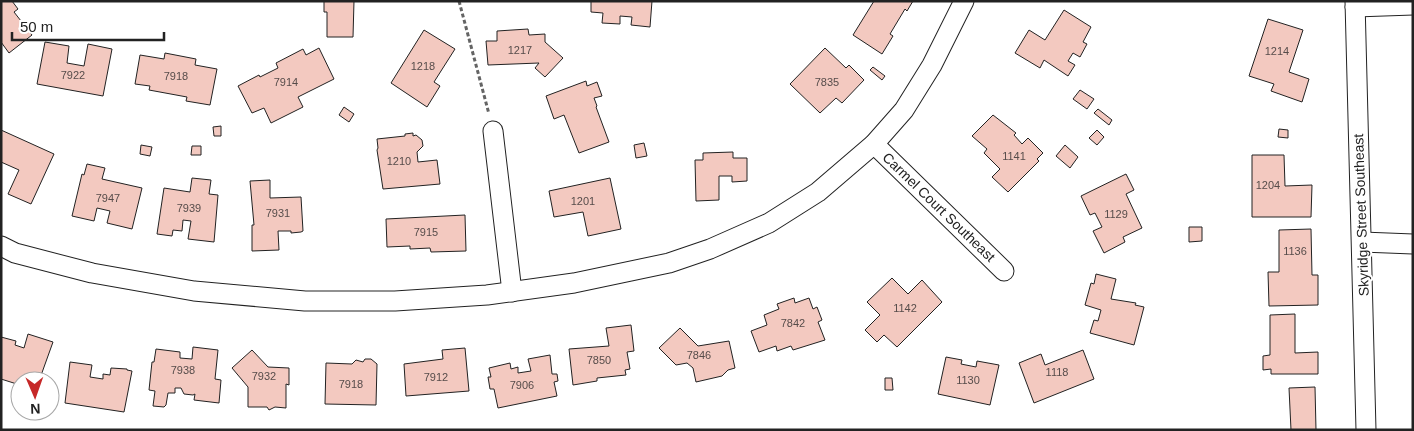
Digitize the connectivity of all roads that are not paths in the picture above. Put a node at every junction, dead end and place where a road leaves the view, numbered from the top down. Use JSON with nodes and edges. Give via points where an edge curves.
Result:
{"nodes":[{"id":1,"x":964,"y":1,"type":"edge"},
{"id":2,"x":1355,"y":4,"type":"edge"},
{"id":3,"x":1413,"y":5,"type":"edge"},
{"id":4,"x":493,"y":131,"type":"road end"},
{"id":5,"x":874,"y":144,"type":"junction"},
{"id":6,"x":1362,"y":242,"type":"junction"},
{"id":7,"x":1413,"y":244,"type":"edge"},
{"id":8,"x":1,"y":246,"type":"edge"},
{"id":9,"x":1004,"y":271,"type":"dead end"},
{"id":10,"x":512,"y":292,"type":"junction"},
{"id":11,"x":1366,"y":430,"type":"edge"}],
"edges":[{"from":1,"to":5,"type":"street","via":[[932,65],[904,110]]},
{"from":2,"to":3,"type":"street"},
{"from":2,"to":6,"type":"street","name":"Skyridge Street Southeast"},
{"from":4,"to":10,"type":"street"},
{"from":5,"to":9,"type":"street","name":"Carmel Court Southeast"},
{"from":5,"to":10,"type":"street","via":[[818,192],[769,223],[710,250],[659,265]]},
{"from":6,"to":7,"type":"street"},
{"from":6,"to":11,"type":"street","name":"Skyridge Street Southeast"},
{"from":8,"to":10,"type":"street","via":[[15,253],[92,273],[194,291],[296,300],[395,301]]}]}
